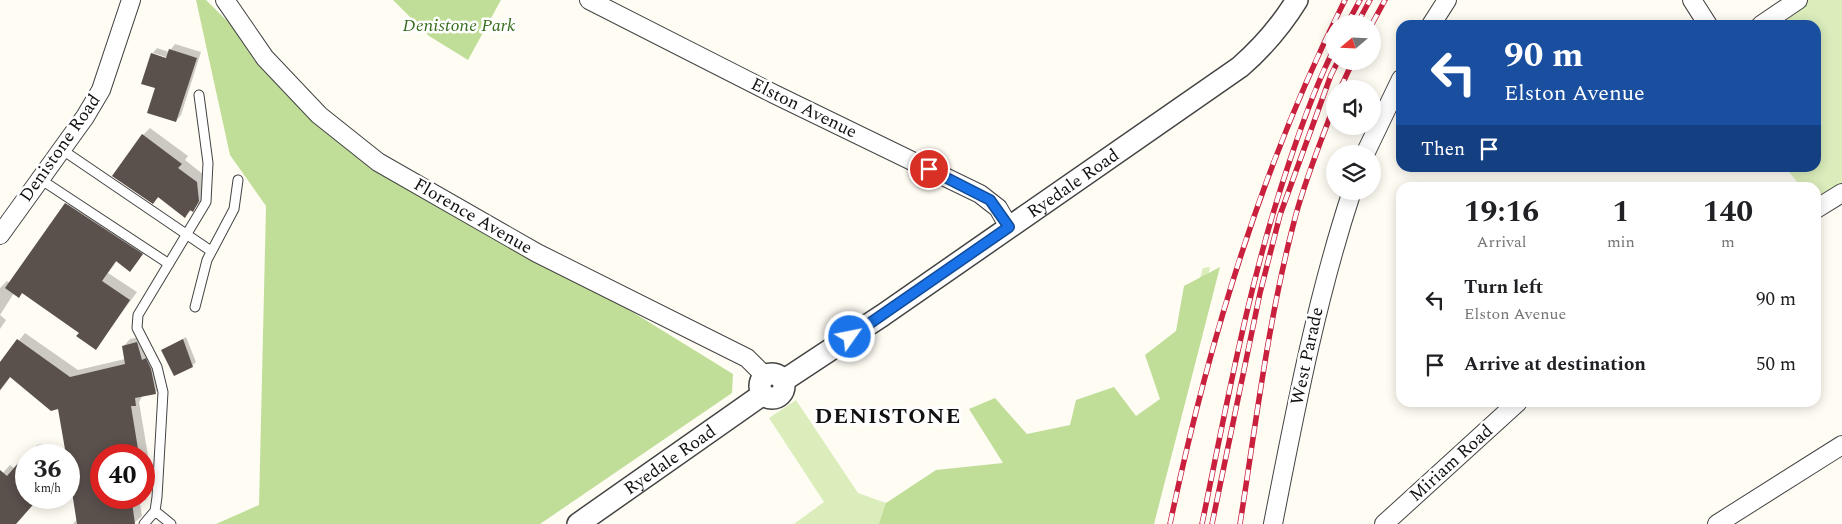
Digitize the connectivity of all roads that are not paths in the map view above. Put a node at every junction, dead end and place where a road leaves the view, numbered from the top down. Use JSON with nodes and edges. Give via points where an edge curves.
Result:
{"nodes":[{"id":1,"x":131,"y":0,"type":"edge"},
{"id":2,"x":225,"y":0,"type":"edge"},
{"id":3,"x":589,"y":0,"type":"edge"},
{"id":4,"x":1297,"y":0,"type":"edge"},
{"id":5,"x":1447,"y":0,"type":"edge"},
{"id":6,"x":1692,"y":0,"type":"edge"},
{"id":7,"x":1798,"y":0,"type":"edge"},
{"id":8,"x":1434,"y":20,"type":"edge"},
{"id":9,"x":1705,"y":20,"type":"edge"},
{"id":10,"x":1768,"y":20,"type":"edge"},
{"id":11,"x":1396,"y":89,"type":"edge"},
{"id":12,"x":199,"y":95,"type":"dead end"},
{"id":13,"x":1369,"y":145,"type":"edge"},
{"id":14,"x":62,"y":149,"type":"junction"},
{"id":15,"x":40,"y":179,"type":"junction"},
{"id":16,"x":238,"y":180,"type":"dead end"},
{"id":17,"x":1842,"y":193,"type":"edge"},
{"id":18,"x":1349,"y":200,"type":"edge"},
{"id":19,"x":1821,"y":206,"type":"edge"},
{"id":20,"x":1009,"y":227,"type":"junction"},
{"id":21,"x":0,"y":235,"type":"edge"},
{"id":22,"x":188,"y":235,"type":"junction"},
{"id":23,"x":211,"y":251,"type":"junction"},
{"id":24,"x":168,"y":264,"type":"junction"},
{"id":25,"x":196,"y":308,"type":"dead end"},
{"id":26,"x":770,"y":384,"type":"junction"},
{"id":27,"x":1513,"y":407,"type":"edge"},
{"id":28,"x":1842,"y":445,"type":"edge"},
{"id":29,"x":155,"y":511,"type":"junction"},
{"id":30,"x":144,"y":524,"type":"edge"},
{"id":31,"x":171,"y":524,"type":"edge"},
{"id":32,"x":578,"y":524,"type":"edge"},
{"id":33,"x":1273,"y":524,"type":"edge"},
{"id":34,"x":1384,"y":524,"type":"edge"},
{"id":35,"x":1717,"y":524,"type":"edge"}],
"edges":[{"from":1,"to":14,"type":"street","name":"Denistone Road","via":[[101,90]]},
{"from":2,"to":26,"type":"street","name":"Florence Avenue","via":[[265,58],[319,115],[378,162],[537,253],[747,358],[756,364]]},
{"from":3,"to":20,"type":"street","name":"Elston Avenue","via":[[980,194],[998,208]]},
{"from":4,"to":20,"type":"street","name":"Ryedale Road","via":[[1267,42],[1240,67]]},
{"from":5,"to":8,"type":"street"},
{"from":6,"to":9,"type":"street"},
{"from":7,"to":10,"type":"street"},
{"from":11,"to":13,"type":"street"},
{"from":12,"to":22,"type":"lane","via":[[208,164],[206,202]]},
{"from":14,"to":15,"type":"street","name":"Denistone Road"},
{"from":14,"to":22,"type":"lane"},
{"from":15,"to":21,"type":"street","name":"Denistone Road"},
{"from":15,"to":24,"type":"lane"},
{"from":16,"to":23,"type":"lane","via":[[234,209]]},
{"from":17,"to":19,"type":"street"},
{"from":18,"to":33,"type":"street","name":"West Parade","via":[[1332,250],[1307,352]]},
{"from":20,"to":26,"type":"street","name":"Ryedale Road","via":[[883,315]]},
{"from":22,"to":23,"type":"lane"},
{"from":22,"to":24,"type":"lane"},
{"from":23,"to":25,"type":"lane"},
{"from":24,"to":29,"type":"lane","via":[[138,315],[137,328],[157,367],[163,392]]},
{"from":26,"to":32,"type":"street","name":"Ryedale Road"},
{"from":27,"to":34,"type":"street","name":"Miriam Road"},
{"from":28,"to":35,"type":"street"},
{"from":29,"to":30,"type":"lane"},
{"from":29,"to":31,"type":"lane"}]}
